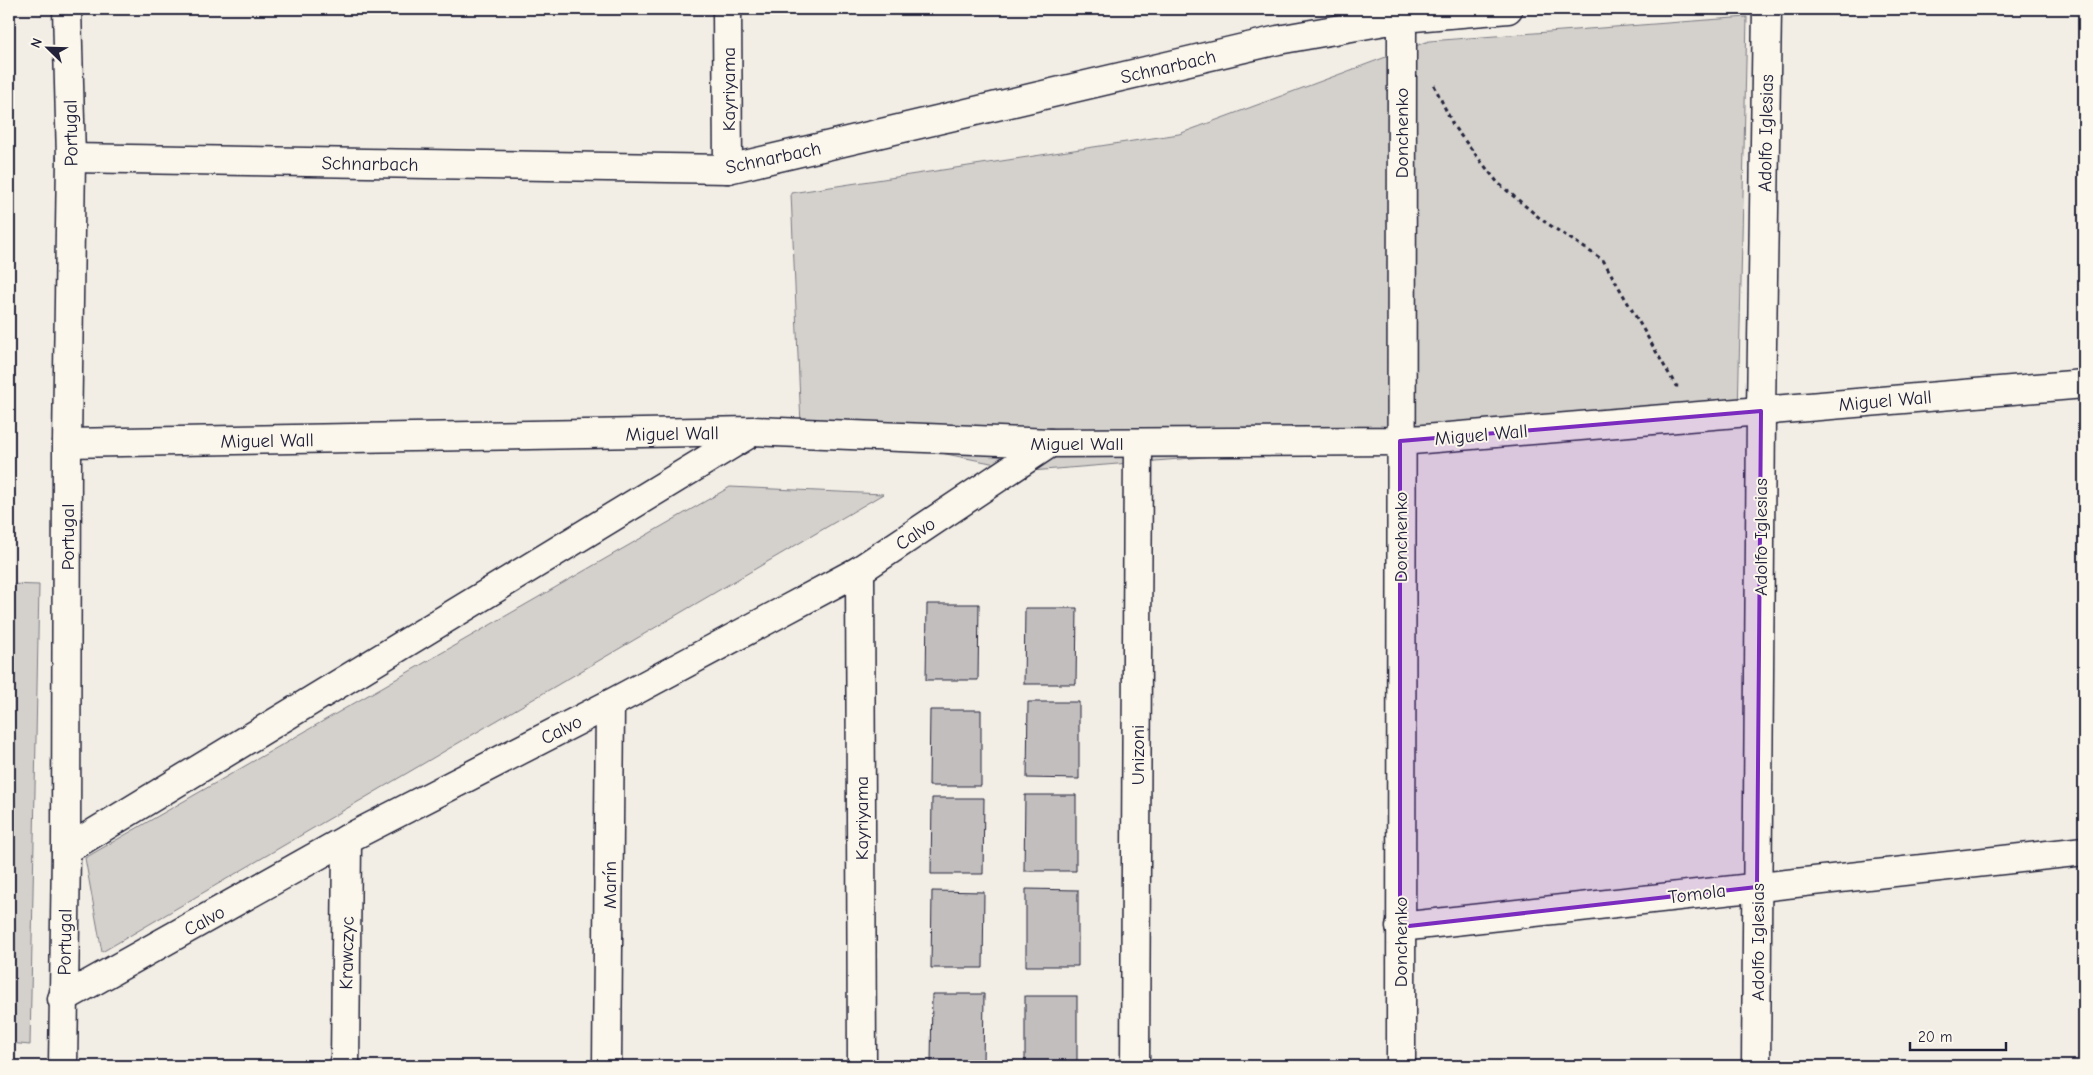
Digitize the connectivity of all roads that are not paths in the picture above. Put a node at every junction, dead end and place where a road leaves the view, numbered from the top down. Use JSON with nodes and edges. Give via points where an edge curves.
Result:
{"nodes":[{"id":1,"x":67,"y":9,"type":"edge"},
{"id":2,"x":727,"y":9,"type":"edge"},
{"id":3,"x":1508,"y":9,"type":"edge"},
{"id":4,"x":1767,"y":9,"type":"edge"},
{"id":5,"x":1402,"y":13,"type":"edge"},
{"id":6,"x":71,"y":158,"type":"junction"},
{"id":7,"x":728,"y":169,"type":"junction"},
{"id":8,"x":2084,"y":384,"type":"edge"},
{"id":9,"x":1761,"y":411,"type":"junction"},
{"id":10,"x":753,"y":432,"type":"junction"},
{"id":11,"x":1400,"y":441,"type":"junction"},
{"id":12,"x":67,"y":443,"type":"junction"},
{"id":13,"x":1050,"y":443,"type":"junction"},
{"id":14,"x":1138,"y":443,"type":"junction"},
{"id":15,"x":860,"y":570,"type":"junction"},
{"id":16,"x":610,"y":704,"type":"junction"},
{"id":17,"x":348,"y":839,"type":"junction"},
{"id":18,"x":66,"y":850,"type":"junction"},
{"id":19,"x":2084,"y":851,"type":"edge"},
{"id":20,"x":1757,"y":886,"type":"junction"},
{"id":21,"x":1400,"y":927,"type":"junction"},
{"id":22,"x":62,"y":999,"type":"junction"},
{"id":23,"x":62,"y":1066,"type":"edge"},
{"id":24,"x":345,"y":1066,"type":"edge"},
{"id":25,"x":607,"y":1066,"type":"edge"},
{"id":26,"x":862,"y":1066,"type":"edge"},
{"id":27,"x":1135,"y":1066,"type":"edge"},
{"id":28,"x":1400,"y":1066,"type":"edge"},
{"id":29,"x":1756,"y":1066,"type":"edge"}],
"edges":[{"from":1,"to":6,"type":"street","name":"Portugal"},
{"from":2,"to":7,"type":"street","name":"Kayriyama"},
{"from":3,"to":5,"type":"street","name":"Schnarbach"},
{"from":4,"to":9,"type":"street","name":"Adolfo Iglesias"},
{"from":5,"to":7,"type":"street","name":"Schnarbach"},
{"from":5,"to":11,"type":"street","name":"Donchenko"},
{"from":6,"to":7,"type":"street","name":"Schnarbach"},
{"from":6,"to":12,"type":"street","name":"Portugal"},
{"from":8,"to":9,"type":"street","name":"Miguel Wall"},
{"from":9,"to":11,"type":"street","name":"Miguel Wall"},
{"from":9,"to":20,"type":"street","name":"Adolfo Iglesias"},
{"from":10,"to":12,"type":"street","name":"Miguel Wall"},
{"from":10,"to":13,"type":"street","name":"Miguel Wall"},
{"from":10,"to":18,"type":"street"},
{"from":11,"to":14,"type":"street","name":"Miguel Wall"},
{"from":11,"to":21,"type":"street","name":"Donchenko"},
{"from":12,"to":18,"type":"street","name":"Portugal"},
{"from":13,"to":14,"type":"street","name":"Miguel Wall"},
{"from":13,"to":15,"type":"street","name":"Calvo"},
{"from":14,"to":27,"type":"street","name":"Unizoni"},
{"from":15,"to":16,"type":"street","name":"Calvo"},
{"from":15,"to":26,"type":"street","name":"Kayriyama"},
{"from":16,"to":17,"type":"street","name":"Calvo"},
{"from":16,"to":25,"type":"street","name":"Marín"},
{"from":17,"to":22,"type":"street","name":"Calvo"},
{"from":17,"to":24,"type":"street","name":"Krawczyc"},
{"from":18,"to":22,"type":"street","name":"Portugal"},
{"from":19,"to":20,"type":"street","name":"Tomola"},
{"from":20,"to":21,"type":"street","name":"Tomola"},
{"from":20,"to":29,"type":"street","name":"Adolfo Iglesias"},
{"from":21,"to":28,"type":"street","name":"Donchenko"},
{"from":22,"to":23,"type":"street","name":"Portugal"}]}
